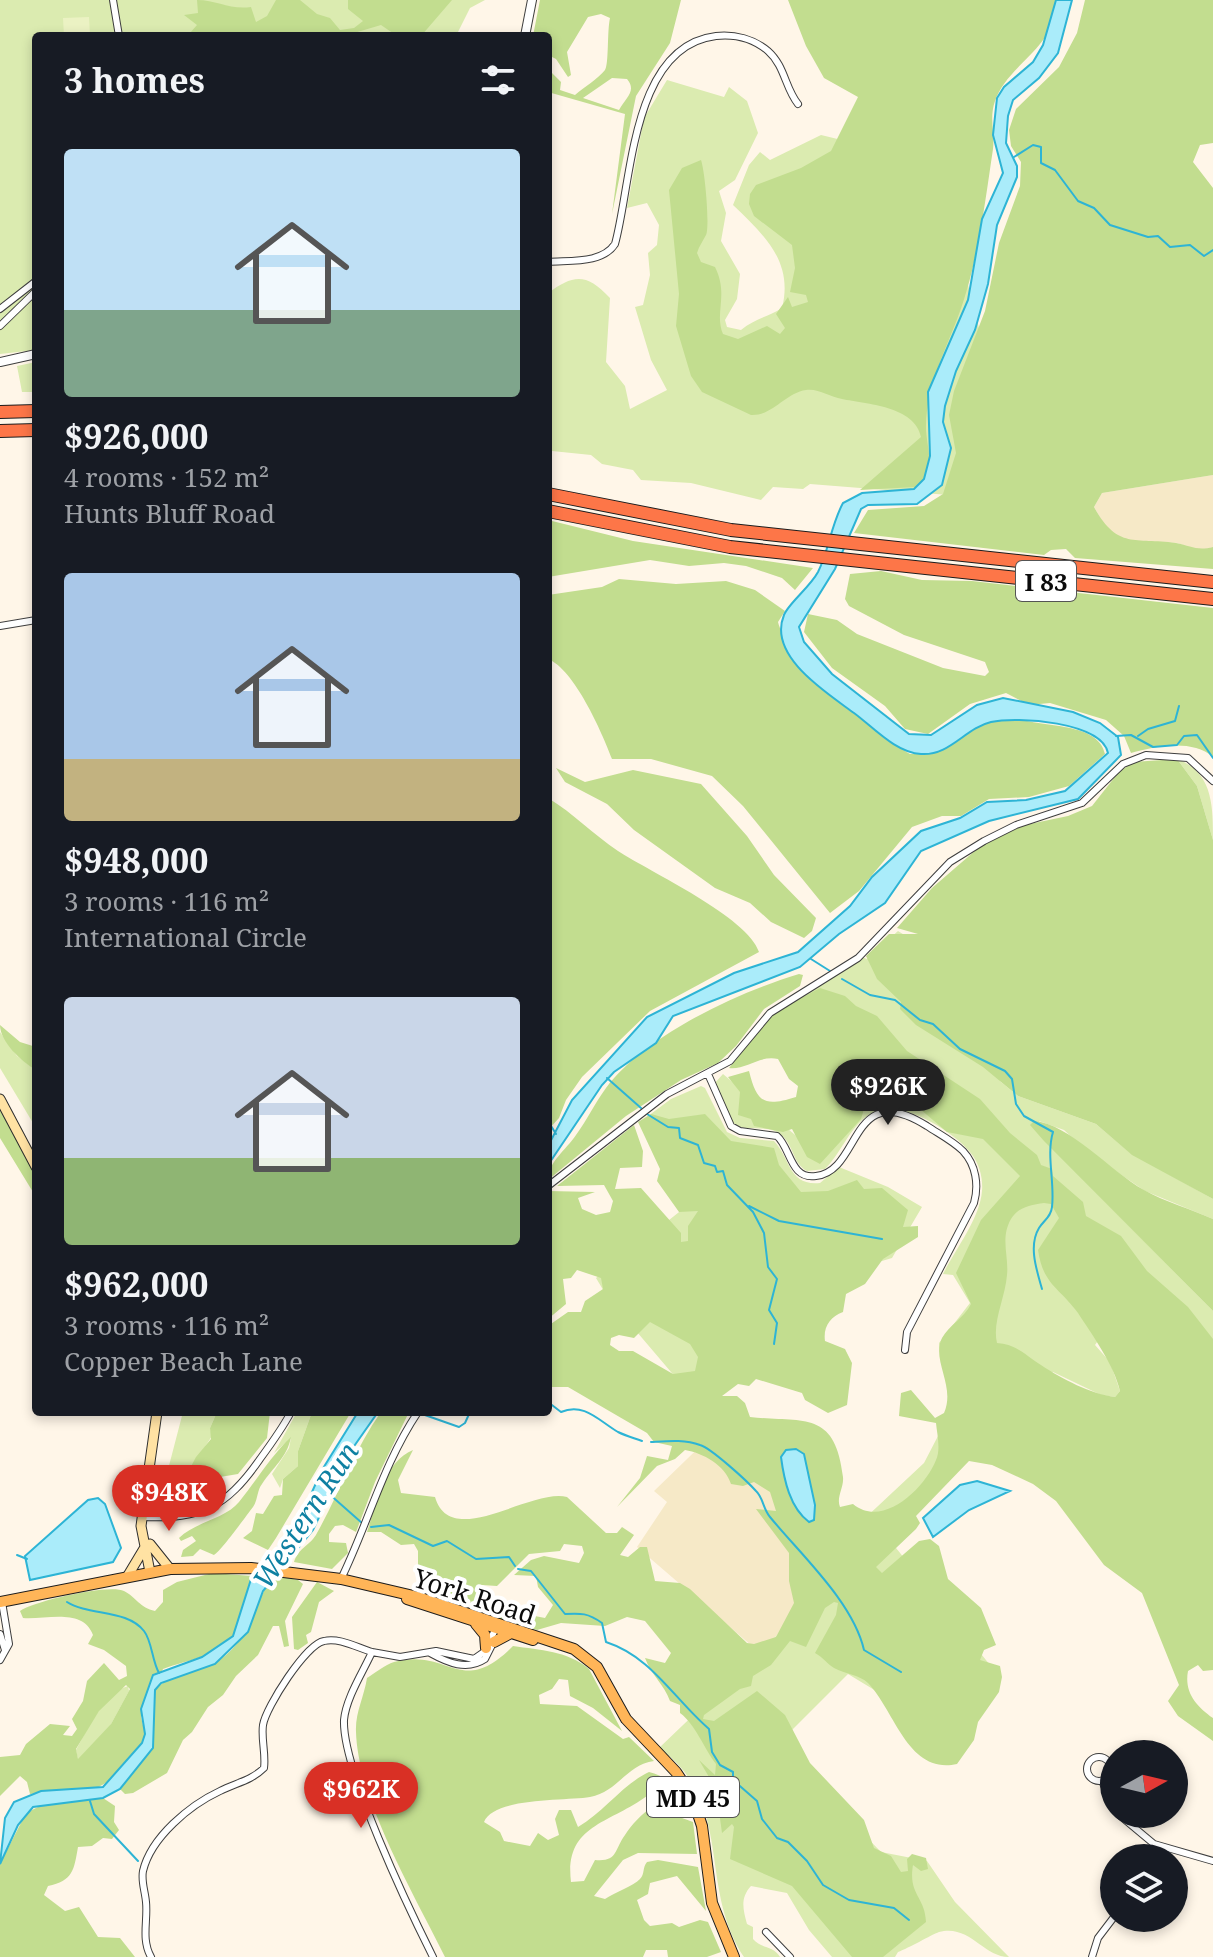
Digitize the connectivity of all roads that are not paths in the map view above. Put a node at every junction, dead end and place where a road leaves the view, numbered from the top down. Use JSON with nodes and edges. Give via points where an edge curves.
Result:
{"nodes":[{"id":1,"x":113,"y":0,"type":"edge"},
{"id":2,"x":532,"y":0,"type":"edge"},
{"id":3,"x":118,"y":32,"type":"edge"},
{"id":4,"x":526,"y":32,"type":"edge"},
{"id":5,"x":798,"y":104,"type":"dead end"},
{"id":6,"x":552,"y":262,"type":"edge"},
{"id":7,"x":32,"y":284,"type":"edge"},
{"id":8,"x":32,"y":295,"type":"edge"},
{"id":9,"x":0,"y":309,"type":"edge"},
{"id":10,"x":0,"y":326,"type":"edge"},
{"id":11,"x":32,"y":355,"type":"edge"},
{"id":12,"x":0,"y":362,"type":"edge"},
{"id":13,"x":32,"y":411,"type":"edge"},
{"id":14,"x":0,"y":412,"type":"edge"},
{"id":15,"x":32,"y":430,"type":"edge"},
{"id":16,"x":0,"y":431,"type":"edge"},
{"id":17,"x":552,"y":495,"type":"edge"},
{"id":18,"x":552,"y":512,"type":"edge"},
{"id":19,"x":1213,"y":582,"type":"edge"},
{"id":20,"x":1213,"y":599,"type":"edge"},
{"id":21,"x":32,"y":621,"type":"edge"},
{"id":22,"x":0,"y":626,"type":"edge"},
{"id":23,"x":1213,"y":781,"type":"edge"},
{"id":24,"x":708,"y":1074,"type":"junction"},
{"id":25,"x":0,"y":1099,"type":"edge"},
{"id":26,"x":32,"y":1159,"type":"edge"},
{"id":27,"x":552,"y":1183,"type":"edge"},
{"id":28,"x":905,"y":1350,"type":"dead end"},
{"id":29,"x":156,"y":1416,"type":"edge"},
{"id":30,"x":288,"y":1416,"type":"edge"},
{"id":31,"x":415,"y":1416,"type":"edge"},
{"id":32,"x":143,"y":1517,"type":"junction"},
{"id":33,"x":147,"y":1546,"type":"junction"},
{"id":34,"x":170,"y":1569,"type":"junction"},
{"id":35,"x":153,"y":1572,"type":"junction"},
{"id":36,"x":127,"y":1577,"type":"junction"},
{"id":37,"x":341,"y":1579,"type":"junction"},
{"id":38,"x":391,"y":1592,"type":"junction"},
{"id":39,"x":1,"y":1602,"type":"edge"},
{"id":40,"x":442,"y":1604,"type":"junction"},
{"id":41,"x":475,"y":1623,"type":"junction"},
{"id":42,"x":495,"y":1630,"type":"junction"},
{"id":43,"x":0,"y":1634,"type":"edge"},
{"id":44,"x":509,"y":1634,"type":"junction"},
{"id":45,"x":533,"y":1636,"type":"junction"},
{"id":46,"x":547,"y":1640,"type":"junction"},
{"id":47,"x":490,"y":1645,"type":"junction"},
{"id":48,"x":5,"y":1650,"type":"junction"},
{"id":49,"x":372,"y":1652,"type":"junction"},
{"id":50,"x":0,"y":1660,"type":"edge"},
{"id":51,"x":1102,"y":1781,"type":"joint"},
{"id":52,"x":1132,"y":1828,"type":"edge"},
{"id":53,"x":1157,"y":1844,"type":"edge"},
{"id":54,"x":1188,"y":1855,"type":"edge"},
{"id":55,"x":1213,"y":1861,"type":"edge"},
{"id":56,"x":766,"y":1932,"type":"dead end"},
{"id":57,"x":1103,"y":1932,"type":"edge"},
{"id":58,"x":151,"y":1957,"type":"edge"},
{"id":59,"x":433,"y":1957,"type":"edge"},
{"id":60,"x":734,"y":1957,"type":"edge"},
{"id":61,"x":790,"y":1957,"type":"edge"},
{"id":62,"x":1092,"y":1957,"type":"edge"}],
"edges":[{"from":1,"to":3,"type":"street"},
{"from":2,"to":4,"type":"street"},
{"from":5,"to":6,"type":"street","via":[[776,60],[754,42],[726,35],[687,46],[669,65],[638,120],[611,251],[596,258]]},
{"from":7,"to":9,"type":"street"},
{"from":8,"to":10,"type":"street"},
{"from":11,"to":12,"type":"street"},
{"from":13,"to":14,"type":"highway"},
{"from":15,"to":16,"type":"highway"},
{"from":17,"to":19,"type":"highway","number":"I 83","via":[[682,522]]},
{"from":18,"to":20,"type":"highway","number":"I 83","via":[[666,536],[807,556]]},
{"from":21,"to":22,"type":"street"},
{"from":23,"to":24,"type":"street","via":[[1188,758],[1146,755],[1123,764],[1082,803],[992,836],[950,862],[858,958],[770,1013],[730,1061]]},
{"from":24,"to":27,"type":"street","via":[[667,1094]]},
{"from":24,"to":28,"type":"street","via":[[731,1126],[777,1136],[792,1164],[807,1176],[830,1170],[864,1124],[891,1112],[912,1117],[967,1156],[976,1179],[974,1203],[907,1332]]},
{"from":25,"to":26,"type":"main road"},
{"from":29,"to":32,"type":"main road"},
{"from":30,"to":32,"type":"street","via":[[251,1472],[224,1501],[183,1517]]},
{"from":31,"to":37,"type":"street","via":[[393,1451],[365,1531]]},
{"from":32,"to":33,"type":"main road"},
{"from":33,"to":34,"type":"main road"},
{"from":33,"to":35,"type":"main road"},
{"from":33,"to":36,"type":"main road"},
{"from":34,"to":35,"type":"main road","name":"York Road","number":"MD 45"},
{"from":34,"to":37,"type":"main road","name":"York Road","number":"MD 45","via":[[251,1568]]},
{"from":35,"to":36,"type":"main road","name":"York Road","number":"MD 45"},
{"from":36,"to":39,"type":"main road","name":"York Road","number":"MD 45"},
{"from":37,"to":38,"type":"main road","name":"York Road","number":"MD 45"},
{"from":38,"to":40,"type":"main road","name":"York Road","number":"MD 45"},
{"from":38,"to":41,"type":"main road","name":"York Road","number":"MD 45"},
{"from":39,"to":48,"type":"street","via":[[9,1644]]},
{"from":40,"to":42,"type":"main road","via":[[488,1622]]},
{"from":40,"to":45,"type":"main road","name":"York Road","number":"MD 45"},
{"from":41,"to":42,"type":"main road","name":"York Road","number":"MD 45"},
{"from":41,"to":47,"type":"main road"},
{"from":42,"to":44,"type":"main road","name":"York Road","number":"MD 45"},
{"from":42,"to":45,"type":"main road"},
{"from":42,"to":47,"type":"street"},
{"from":43,"to":48,"type":"street"},
{"from":44,"to":46,"type":"main road","name":"York Road","number":"MD 45"},
{"from":44,"to":47,"type":"main road"},
{"from":45,"to":46,"type":"main road","name":"York Road","number":"MD 45"},
{"from":46,"to":60,"type":"main road","name":"York Road","number":"MD 45","via":[[574,1649],[593,1663],[626,1719],[689,1789],[701,1820],[712,1903]]},
{"from":47,"to":49,"type":"street","via":[[466,1662],[444,1652],[400,1657]]},
{"from":48,"to":50,"type":"street"},
{"from":49,"to":58,"type":"street","via":[[331,1640],[312,1647],[266,1713],[264,1768],[205,1799],[167,1831],[142,1874],[145,1939]]},
{"from":49,"to":59,"type":"street","via":[[345,1716],[348,1748],[386,1853]]},
{"from":51,"to":51,"type":"street","via":[[1111,1768],[1096,1757],[1087,1772]]},
{"from":52,"to":53,"type":"street"},
{"from":54,"to":55,"type":"street"},
{"from":56,"to":61,"type":"street"},
{"from":57,"to":62,"type":"street"}]}
